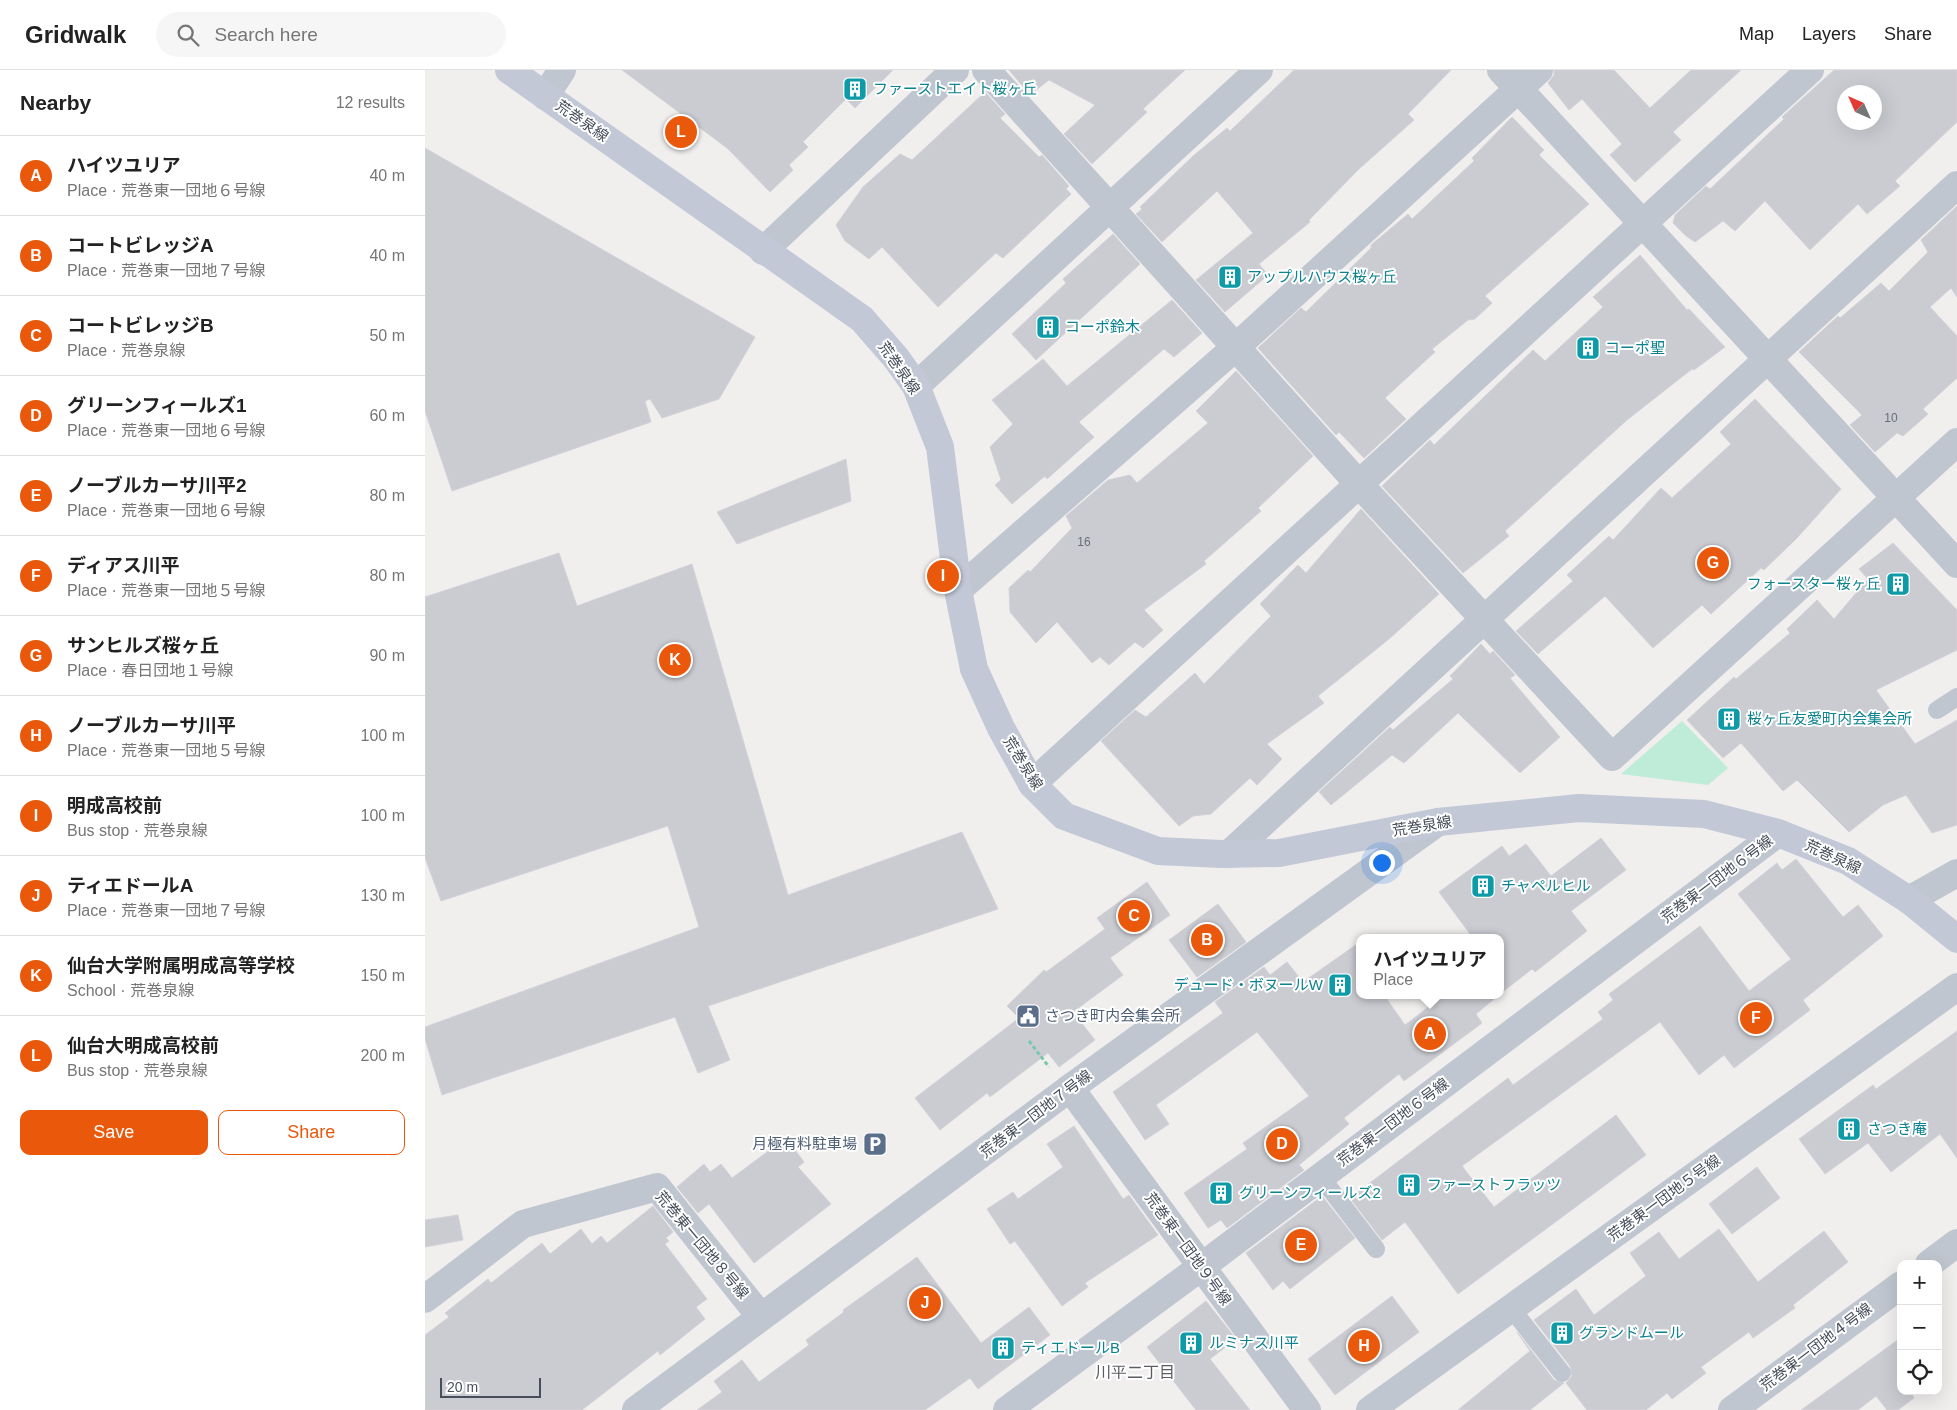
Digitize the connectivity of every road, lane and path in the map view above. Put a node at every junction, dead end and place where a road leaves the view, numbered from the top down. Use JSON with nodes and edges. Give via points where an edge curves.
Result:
{"nodes":[{"id":1,"x":509,"y":70,"type":"edge"},
{"id":2,"x":562,"y":70,"type":"edge"},
{"id":3,"x":955,"y":70,"type":"edge"},
{"id":4,"x":986,"y":70,"type":"edge"},
{"id":5,"x":1259,"y":70,"type":"edge"},
{"id":6,"x":1539,"y":70,"type":"edge"},
{"id":7,"x":1810,"y":70,"type":"edge"},
{"id":8,"x":1510,"y":80,"type":"edge"},
{"id":9,"x":545,"y":96,"type":"junction"},
{"id":10,"x":1957,"y":184,"type":"edge"},
{"id":11,"x":1111,"y":206,"type":"junction"},
{"id":12,"x":1643,"y":224,"type":"junction"},
{"id":13,"x":763,"y":251,"type":"junction"},
{"id":14,"x":1236,"y":347,"type":"junction"},
{"id":15,"x":1767,"y":358,"type":"junction"},
{"id":16,"x":915,"y":386,"type":"junction"},
{"id":17,"x":1957,"y":442,"type":"edge"},
{"id":18,"x":1358,"y":483,"type":"junction"},
{"id":19,"x":1896,"y":498,"type":"junction"},
{"id":20,"x":1957,"y":564,"type":"edge"},
{"id":21,"x":958,"y":590,"type":"junction"},
{"id":22,"x":1485,"y":620,"type":"junction"},
{"id":23,"x":1957,"y":697,"type":"edge"},
{"id":24,"x":1937,"y":710,"type":"dead end"},
{"id":25,"x":1032,"y":784,"type":"junction"},
{"id":26,"x":1438,"y":822,"type":"junction"},
{"id":27,"x":1778,"y":833,"type":"junction"},
{"id":28,"x":1229,"y":854,"type":"junction"},
{"id":29,"x":1957,"y":872,"type":"edge"},
{"id":30,"x":1909,"y":900,"type":"junction"},
{"id":31,"x":1957,"y":939,"type":"edge"},
{"id":32,"x":1957,"y":987,"type":"edge"},
{"id":33,"x":1070,"y":1088,"type":"junction"},
{"id":34,"x":1321,"y":1177,"type":"junction"},
{"id":35,"x":1957,"y":1243,"type":"edge"},
{"id":36,"x":1376,"y":1248,"type":"dead end"},
{"id":37,"x":1934,"y":1260,"type":"edge"},
{"id":38,"x":1201,"y":1267,"type":"junction"},
{"id":39,"x":1897,"y":1288,"type":"edge"},
{"id":40,"x":425,"y":1299,"type":"edge"},
{"id":41,"x":1511,"y":1308,"type":"junction"},
{"id":42,"x":761,"y":1317,"type":"junction"},
{"id":43,"x":1562,"y":1373,"type":"dead end"},
{"id":44,"x":636,"y":1410,"type":"edge"},
{"id":45,"x":1007,"y":1410,"type":"edge"},
{"id":46,"x":1307,"y":1410,"type":"edge"},
{"id":47,"x":1370,"y":1410,"type":"edge"},
{"id":48,"x":1732,"y":1410,"type":"edge"}],
"edges":[{"from":1,"to":9,"type":"street","name":"荒巻泉線"},
{"from":2,"to":9,"type":"street"},
{"from":3,"to":13,"type":"street"},
{"from":4,"to":11,"type":"street"},
{"from":5,"to":11,"type":"street"},
{"from":6,"to":8,"type":"street"},
{"from":7,"to":12,"type":"street"},
{"from":8,"to":12,"type":"street"},
{"from":8,"to":14,"type":"street"},
{"from":9,"to":13,"type":"street","name":"荒巻泉線"},
{"from":10,"to":15,"type":"street"},
{"from":11,"to":14,"type":"street"},
{"from":11,"to":16,"type":"street"},
{"from":12,"to":15,"type":"street"},
{"from":12,"to":18,"type":"street"},
{"from":13,"to":16,"type":"street","name":"荒巻泉線","via":[[862,319]]},
{"from":14,"to":18,"type":"street"},
{"from":14,"to":21,"type":"street"},
{"from":15,"to":19,"type":"street"},
{"from":15,"to":22,"type":"street"},
{"from":16,"to":21,"type":"street","name":"荒巻泉線","via":[[940,447]]},
{"from":17,"to":19,"type":"street"},
{"from":18,"to":22,"type":"street"},
{"from":18,"to":25,"type":"street"},
{"from":19,"to":20,"type":"street"},
{"from":19,"to":22,"type":"street","via":[[1612,757]]},
{"from":21,"to":25,"type":"street","name":"荒巻泉線","via":[[974,669]]},
{"from":22,"to":28,"type":"street"},
{"from":23,"to":24,"type":"lane"},
{"from":25,"to":28,"type":"street","name":"荒巻泉線","via":[[1064,816],[1113,835],[1159,851]]},
{"from":26,"to":27,"type":"street","name":"荒巻泉線","via":[[1579,808],[1704,814]]},
{"from":26,"to":28,"type":"street","name":"荒巻泉線","via":[[1279,853]]},
{"from":26,"to":33,"type":"street","name":"荒巻東一団地７号線"},
{"from":27,"to":30,"type":"street","name":"荒巻泉線","via":[[1848,860]]},
{"from":27,"to":34,"type":"street","name":"荒巻東一団地６号線"},
{"from":29,"to":30,"type":"street"},
{"from":30,"to":31,"type":"street","name":"荒巻泉線"},
{"from":32,"to":41,"type":"street","name":"荒巻東一団地５号線"},
{"from":33,"to":38,"type":"street","name":"荒巻東一団地９号線"},
{"from":33,"to":42,"type":"street","name":"荒巻東一団地７号線"},
{"from":34,"to":36,"type":"lane"},
{"from":34,"to":38,"type":"street","name":"荒巻東一団地６号線"},
{"from":35,"to":37,"type":"street"},
{"from":38,"to":45,"type":"street","name":"荒巻東一団地６号線"},
{"from":38,"to":46,"type":"street","name":"荒巻東一団地９号線"},
{"from":39,"to":48,"type":"street","name":"荒巻東一団地４号線"},
{"from":40,"to":42,"type":"street","name":"荒巻東一団地８号線","via":[[523,1224],[657,1187]]},
{"from":41,"to":43,"type":"lane"},
{"from":41,"to":47,"type":"street","name":"荒巻東一団地５号線"},
{"from":42,"to":44,"type":"street","name":"荒巻東一団地７号線"}]}
